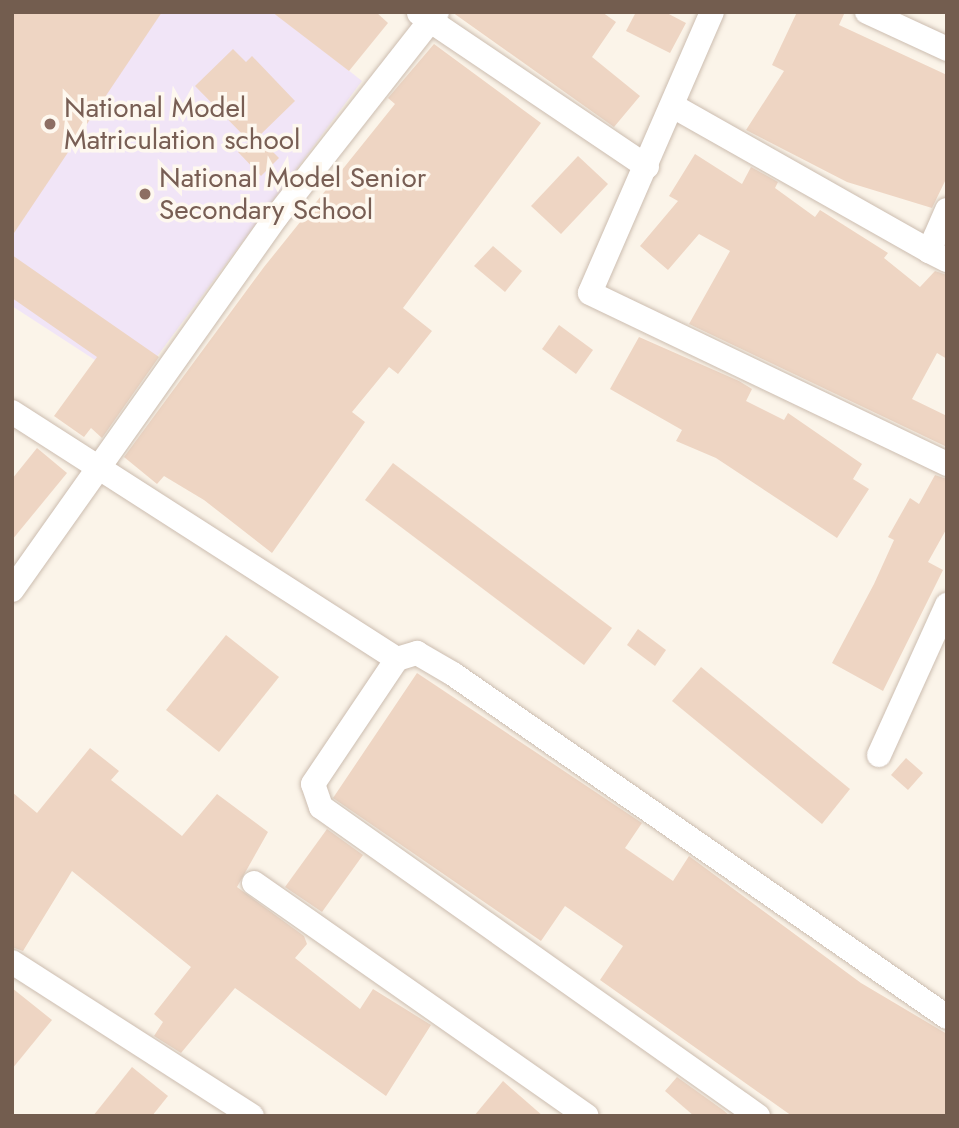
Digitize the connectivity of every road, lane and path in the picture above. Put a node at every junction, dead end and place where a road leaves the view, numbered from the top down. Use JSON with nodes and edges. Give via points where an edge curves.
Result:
{"nodes":[{"id":1,"x":712,"y":12,"type":"edge"},
{"id":2,"x":867,"y":12,"type":"edge"},
{"id":3,"x":428,"y":15,"type":"edge"},
{"id":4,"x":947,"y":50,"type":"edge"},
{"id":5,"x":673,"y":106,"type":"junction"},
{"id":6,"x":648,"y":167,"type":"junction"},
{"id":7,"x":947,"y":210,"type":"edge"},
{"id":8,"x":938,"y":256,"type":"edge"},
{"id":9,"x":12,"y":412,"type":"edge"},
{"id":10,"x":947,"y":464,"type":"edge"},
{"id":11,"x":96,"y":469,"type":"junction"},
{"id":12,"x":12,"y":590,"type":"edge"},
{"id":13,"x":947,"y":605,"type":"edge"},
{"id":14,"x":397,"y":659,"type":"junction"},
{"id":15,"x":879,"y":755,"type":"dead end"},
{"id":16,"x":254,"y":883,"type":"dead end"},
{"id":17,"x":12,"y":962,"type":"edge"},
{"id":18,"x":947,"y":1017,"type":"edge"},
{"id":19,"x":252,"y":1116,"type":"edge"},
{"id":20,"x":587,"y":1116,"type":"edge"},
{"id":21,"x":758,"y":1116,"type":"edge"}],
"edges":[{"from":1,"to":5,"type":"street"},
{"from":2,"to":4,"type":"street"},
{"from":3,"to":6,"type":"street"},
{"from":3,"to":11,"type":"street"},
{"from":5,"to":6,"type":"street"},
{"from":5,"to":8,"type":"street"},
{"from":6,"to":10,"type":"street","via":[[590,293]]},
{"from":7,"to":8,"type":"street"},
{"from":9,"to":11,"type":"street"},
{"from":11,"to":12,"type":"street"},
{"from":11,"to":14,"type":"street"},
{"from":13,"to":15,"type":"street"},
{"from":14,"to":18,"type":"street","via":[[417,653],[453,674]]},
{"from":14,"to":21,"type":"street","via":[[313,784],[321,807]]},
{"from":16,"to":20,"type":"street"},
{"from":17,"to":19,"type":"street"}]}
